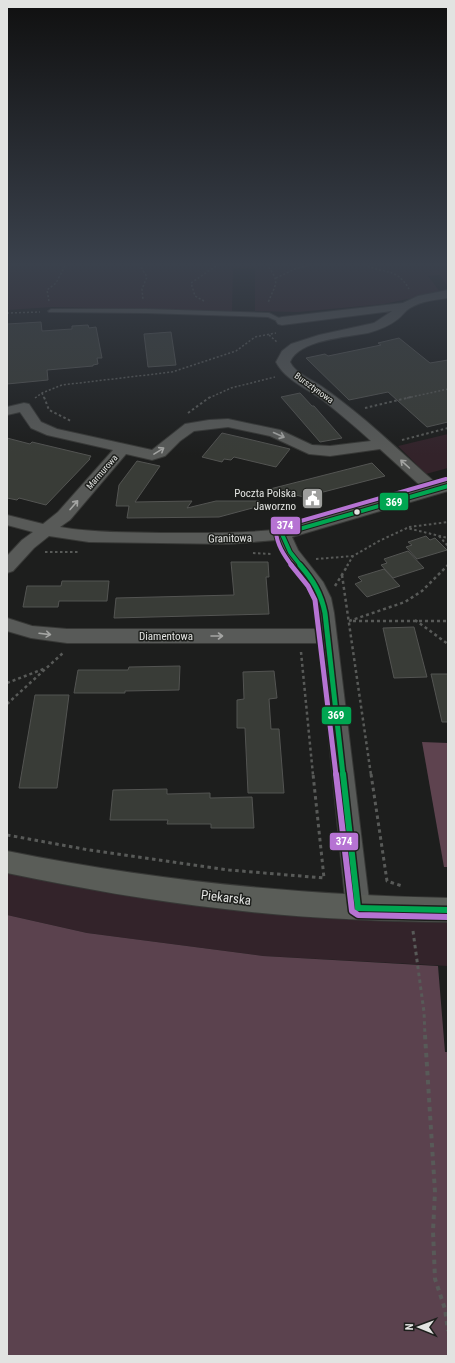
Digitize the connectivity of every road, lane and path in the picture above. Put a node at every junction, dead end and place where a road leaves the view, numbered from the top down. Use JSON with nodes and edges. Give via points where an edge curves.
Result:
{"nodes":[{"id":1,"x":278,"y":328,"type":"edge"},
{"id":2,"x":373,"y":328,"type":"edge"},
{"id":3,"x":294,"y":374,"type":"junction"},
{"id":4,"x":448,"y":389,"type":"edge"},
{"id":5,"x":364,"y":408,"type":"dead end"},
{"id":6,"x":7,"y":411,"type":"edge"},
{"id":7,"x":184,"y":416,"type":"dead end"},
{"id":8,"x":75,"y":424,"type":"dead end"},
{"id":9,"x":448,"y":428,"type":"edge"},
{"id":10,"x":398,"y":441,"type":"dead end"},
{"id":11,"x":382,"y":444,"type":"junction"},
{"id":12,"x":122,"y":449,"type":"junction"},
{"id":13,"x":441,"y":488,"type":"edge"},
{"id":14,"x":7,"y":520,"type":"edge"},
{"id":15,"x":448,"y":521,"type":"edge"},
{"id":16,"x":407,"y":528,"type":"junction"},
{"id":17,"x":45,"y":530,"type":"junction"},
{"id":18,"x":282,"y":534,"type":"junction"},
{"id":19,"x":438,"y":535,"type":"junction"},
{"id":20,"x":448,"y":538,"type":"edge"},
{"id":21,"x":448,"y":546,"type":"edge"},
{"id":22,"x":353,"y":556,"type":"junction"},
{"id":23,"x":315,"y":559,"type":"dead end"},
{"id":24,"x":448,"y":565,"type":"edge"},
{"id":25,"x":7,"y":567,"type":"edge"},
{"id":26,"x":342,"y":575,"type":"junction"},
{"id":27,"x":334,"y":587,"type":"dead end"},
{"id":28,"x":415,"y":620,"type":"junction"},
{"id":29,"x":349,"y":621,"type":"junction"},
{"id":30,"x":448,"y":621,"type":"edge"},
{"id":31,"x":7,"y":624,"type":"edge"},
{"id":32,"x":300,"y":636,"type":"junction"},
{"id":33,"x":327,"y":636,"type":"junction"},
{"id":34,"x":448,"y":644,"type":"edge"},
{"id":35,"x":65,"y":651,"type":"dead end"},
{"id":36,"x":48,"y":667,"type":"junction"},
{"id":37,"x":7,"y":683,"type":"edge"},
{"id":38,"x":7,"y":704,"type":"edge"},
{"id":39,"x":7,"y":835,"type":"edge"},
{"id":40,"x":7,"y":862,"type":"edge"},
{"id":41,"x":387,"y":882,"type":"dead end"},
{"id":42,"x":358,"y":908,"type":"junction"},
{"id":43,"x":408,"y":909,"type":"junction"},
{"id":44,"x":448,"y":910,"type":"edge"},
{"id":45,"x":448,"y":1331,"type":"edge"}],
"edges":[{"from":1,"to":8,"type":"path","via":[[256,337],[236,351],[172,372],[62,385],[42,393],[49,410]]},
{"from":2,"to":3,"type":"street","name":"Bursztynowa","via":[[294,347],[283,360]]},
{"from":3,"to":7,"type":"path","via":[[248,383],[221,392],[206,399]]},
{"from":3,"to":11,"type":"street","name":"Bursztynowa","via":[[318,390]]},
{"from":4,"to":5,"type":"path"},
{"from":6,"to":12,"type":"street","name":"Marmurowa","via":[[24,407],[36,425],[52,432]]},
{"from":9,"to":10,"type":"path"},
{"from":12,"to":11,"type":"street","one_way":true,"via":[[152,455],[160,453],[190,427],[228,423],[275,433],[309,449],[330,451]]},
{"from":13,"to":11,"type":"street","name":"Bursztynowa","one_way":true},
{"from":17,"to":12,"type":"street","name":"Marmurowa","one_way":true,"via":[[64,516]]},
{"from":13,"to":18,"type":"street","name":"Granitowa"},
{"from":14,"to":17,"type":"street","name":"Granitowa"},
{"from":15,"to":16,"type":"path"},
{"from":16,"to":19,"type":"path"},
{"from":16,"to":22,"type":"path"},
{"from":17,"to":18,"type":"street","name":"Granitowa","via":[[89,537],[229,539]]},
{"from":17,"to":25,"type":"street","name":"Marmurowa"},
{"from":18,"to":33,"type":"street","via":[[290,552],[314,582],[322,598]]},
{"from":19,"to":20,"type":"path"},
{"from":19,"to":21,"type":"path"},
{"from":22,"to":23,"type":"path"},
{"from":22,"to":26,"type":"path"},
{"from":24,"to":29,"type":"path","via":[[422,591],[405,602]]},
{"from":26,"to":27,"type":"path"},
{"from":26,"to":29,"type":"path"},
{"from":28,"to":29,"type":"path"},
{"from":28,"to":30,"type":"path"},
{"from":28,"to":34,"type":"path"},
{"from":29,"to":41,"type":"path"},
{"from":31,"to":32,"type":"street","name":"Diamentowa","one_way":true,"via":[[31,632],[67,636]]},
{"from":32,"to":33,"type":"street","name":"Diamentowa"},
{"from":32,"to":39,"type":"path","via":[[324,878],[229,870],[89,850]]},
{"from":33,"to":42,"type":"street"},
{"from":35,"to":36,"type":"path"},
{"from":36,"to":37,"type":"path"},
{"from":36,"to":38,"type":"path"},
{"from":40,"to":42,"type":"street","name":"Piekarska","via":[[83,878],[209,895]]},
{"from":42,"to":43,"type":"street","name":"Piekarska"},
{"from":43,"to":44,"type":"street","name":"Piekarska"},
{"from":43,"to":45,"type":"path","via":[[416,947],[424,1012],[435,1192],[435,1279],[445,1309]]}]}
